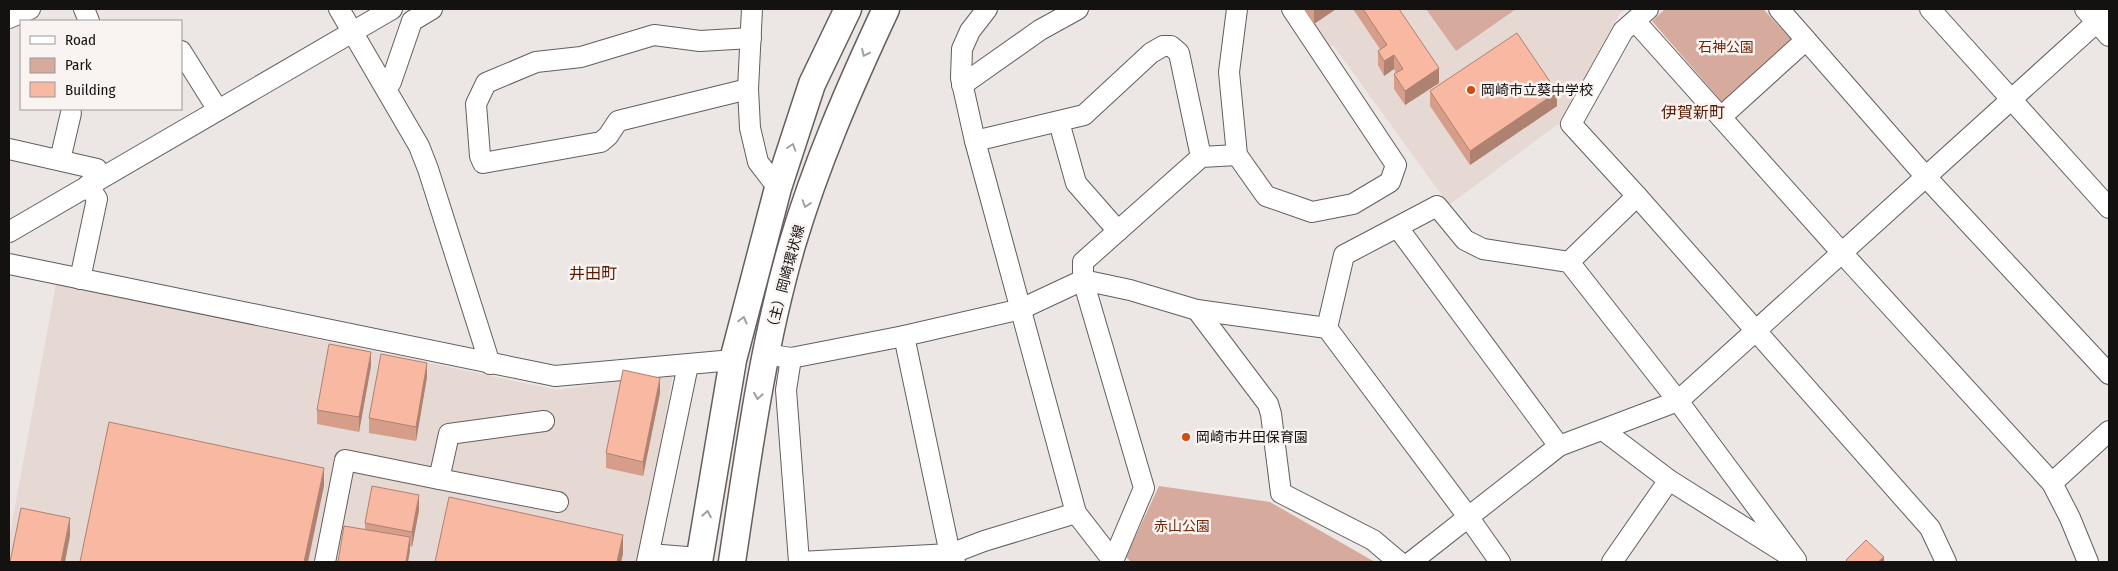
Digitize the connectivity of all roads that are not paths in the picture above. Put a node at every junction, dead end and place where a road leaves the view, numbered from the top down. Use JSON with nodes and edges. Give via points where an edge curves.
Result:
{"nodes":[{"id":1,"x":30,"y":9,"type":"edge"},
{"id":2,"x":339,"y":9,"type":"edge"},
{"id":3,"x":392,"y":9,"type":"edge"},
{"id":4,"x":432,"y":9,"type":"edge"},
{"id":5,"x":752,"y":9,"type":"edge"},
{"id":6,"x":848,"y":9,"type":"edge"},
{"id":7,"x":886,"y":9,"type":"edge"},
{"id":8,"x":987,"y":9,"type":"edge"},
{"id":9,"x":1078,"y":9,"type":"edge"},
{"id":10,"x":1238,"y":9,"type":"edge"},
{"id":11,"x":1292,"y":9,"type":"edge"},
{"id":12,"x":1779,"y":9,"type":"edge"},
{"id":13,"x":1930,"y":9,"type":"edge"},
{"id":14,"x":1642,"y":15,"type":"edge"},
{"id":15,"x":9,"y":18,"type":"edge"},
{"id":16,"x":2100,"y":19,"type":"edge"},
{"id":17,"x":353,"y":32,"type":"junction"},
{"id":18,"x":751,"y":38,"type":"junction"},
{"id":19,"x":1806,"y":40,"type":"junction"},
{"id":20,"x":182,"y":53,"type":"edge"},
{"id":21,"x":962,"y":85,"type":"junction"},
{"id":22,"x":386,"y":88,"type":"junction"},
{"id":23,"x":748,"y":89,"type":"junction"},
{"id":24,"x":2010,"y":99,"type":"junction"},
{"id":25,"x":218,"y":110,"type":"junction"},
{"id":26,"x":71,"y":113,"type":"dead end"},
{"id":27,"x":1721,"y":117,"type":"junction"},
{"id":28,"x":1059,"y":122,"type":"junction"},
{"id":29,"x":975,"y":141,"type":"junction"},
{"id":30,"x":9,"y":149,"type":"edge"},
{"id":31,"x":1237,"y":155,"type":"junction"},
{"id":32,"x":1201,"y":157,"type":"junction"},
{"id":33,"x":60,"y":160,"type":"junction"},
{"id":34,"x":1926,"y":177,"type":"junction"},
{"id":35,"x":95,"y":181,"type":"junction"},
{"id":36,"x":778,"y":188,"type":"junction"},
{"id":37,"x":1637,"y":196,"type":"junction"},
{"id":38,"x":2109,"y":208,"type":"edge"},
{"id":39,"x":1398,"y":228,"type":"junction"},
{"id":40,"x":1118,"y":231,"type":"junction"},
{"id":41,"x":9,"y":232,"type":"edge"},
{"id":42,"x":1842,"y":254,"type":"junction"},
{"id":43,"x":1569,"y":262,"type":"junction"},
{"id":44,"x":9,"y":264,"type":"edge"},
{"id":45,"x":80,"y":278,"type":"junction"},
{"id":46,"x":1083,"y":280,"type":"junction"},
{"id":47,"x":1021,"y":309,"type":"junction"},
{"id":48,"x":1196,"y":310,"type":"junction"},
{"id":49,"x":1327,"y":328,"type":"junction"},
{"id":50,"x":1756,"y":330,"type":"junction"},
{"id":51,"x":904,"y":336,"type":"junction"},
{"id":52,"x":778,"y":356,"type":"junction"},
{"id":53,"x":733,"y":360,"type":"junction"},
{"id":54,"x":490,"y":364,"type":"junction"},
{"id":55,"x":688,"y":365,"type":"junction"},
{"id":56,"x":2109,"y":374,"type":"edge"},
{"id":57,"x":1678,"y":401,"type":"junction"},
{"id":58,"x":544,"y":421,"type":"dead end"},
{"id":59,"x":1602,"y":430,"type":"junction"},
{"id":60,"x":2109,"y":431,"type":"edge"},
{"id":61,"x":1559,"y":446,"type":"junction"},
{"id":62,"x":439,"y":479,"type":"junction"},
{"id":63,"x":1669,"y":480,"type":"junction"},
{"id":64,"x":2052,"y":484,"type":"junction"},
{"id":65,"x":558,"y":502,"type":"dead end"},
{"id":66,"x":1076,"y":513,"type":"junction"},
{"id":67,"x":1469,"y":518,"type":"junction"},
{"id":68,"x":648,"y":558,"type":"edge"},
{"id":69,"x":953,"y":558,"type":"edge"},
{"id":70,"x":699,"y":560,"type":"edge"},
{"id":71,"x":325,"y":562,"type":"edge"},
{"id":72,"x":732,"y":562,"type":"edge"},
{"id":73,"x":800,"y":562,"type":"edge"},
{"id":74,"x":1114,"y":562,"type":"edge"},
{"id":75,"x":1399,"y":562,"type":"edge"},
{"id":76,"x":1411,"y":562,"type":"edge"},
{"id":77,"x":1500,"y":562,"type":"edge"},
{"id":78,"x":1612,"y":562,"type":"edge"},
{"id":79,"x":1796,"y":562,"type":"edge"},
{"id":80,"x":1946,"y":562,"type":"edge"},
{"id":81,"x":2088,"y":562,"type":"edge"}],
"edges":[{"from":1,"to":15,"type":"street"},
{"from":2,"to":17,"type":"street"},
{"from":3,"to":17,"type":"street"},
{"from":4,"to":22,"type":"street","via":[[412,21]]},
{"from":5,"to":18,"type":"street"},
{"from":36,"to":6,"type":"main road","one_way":true,"via":[[812,84]]},
{"from":7,"to":52,"type":"main road","name":"（主）岡崎環状線","one_way":true,"via":[[820,161],[792,245]]},
{"from":8,"to":21,"type":"street","via":[[970,31],[962,49]]},
{"from":9,"to":21,"type":"street","via":[[1040,30]]},
{"from":10,"to":31,"type":"street","via":[[1229,72]]},
{"from":11,"to":31,"type":"street","via":[[1396,165],[1390,182],[1353,204],[1312,212],[1266,196]]},
{"from":12,"to":19,"type":"street"},
{"from":13,"to":24,"type":"street"},
{"from":14,"to":27,"type":"street"},
{"from":14,"to":37,"type":"street","via":[[1624,31],[1571,124]]},
{"from":16,"to":24,"type":"street"},
{"from":17,"to":22,"type":"street"},
{"from":17,"to":25,"type":"street"},
{"from":18,"to":23,"type":"street"},
{"from":18,"to":23,"type":"street","via":[[700,41],[654,34],[581,57],[536,62],[494,79],[486,83],[476,104],[480,156],[483,163],[601,142],[618,121]]},
{"from":19,"to":27,"type":"street"},
{"from":19,"to":34,"type":"street"},
{"from":20,"to":25,"type":"street"},
{"from":21,"to":29,"type":"street"},
{"from":22,"to":54,"type":"street","via":[[428,169]]},
{"from":23,"to":36,"type":"street","via":[[750,128],[758,162]]},
{"from":24,"to":34,"type":"street"},
{"from":24,"to":38,"type":"street"},
{"from":25,"to":35,"type":"street"},
{"from":26,"to":33,"type":"street"},
{"from":27,"to":42,"type":"street"},
{"from":28,"to":29,"type":"street"},
{"from":28,"to":32,"type":"street","via":[[1084,115],[1151,53],[1163,46],[1171,46],[1180,53]]},
{"from":28,"to":40,"type":"street","via":[[1076,183]]},
{"from":29,"to":47,"type":"street"},
{"from":30,"to":33,"type":"street"},
{"from":31,"to":32,"type":"street"},
{"from":32,"to":40,"type":"street"},
{"from":33,"to":35,"type":"street","via":[[97,169]]},
{"from":34,"to":42,"type":"street"},
{"from":34,"to":56,"type":"street"},
{"from":35,"to":41,"type":"street"},
{"from":35,"to":45,"type":"street","via":[[98,199]]},
{"from":53,"to":36,"type":"main road","one_way":true},
{"from":37,"to":43,"type":"street"},
{"from":37,"to":50,"type":"street"},
{"from":39,"to":43,"type":"street","via":[[1437,206],[1465,240],[1483,249]]},
{"from":39,"to":49,"type":"street","via":[[1344,255]]},
{"from":39,"to":61,"type":"street"},
{"from":40,"to":46,"type":"street","via":[[1083,262]]},
{"from":42,"to":50,"type":"street"},
{"from":42,"to":64,"type":"street"},
{"from":43,"to":57,"type":"street"},
{"from":44,"to":45,"type":"street"},
{"from":45,"to":54,"type":"street"},
{"from":46,"to":47,"type":"street"},
{"from":46,"to":48,"type":"street"},
{"from":46,"to":74,"type":"street","via":[[1144,488]]},
{"from":47,"to":51,"type":"street"},
{"from":47,"to":66,"type":"street"},
{"from":48,"to":49,"type":"street"},
{"from":48,"to":75,"type":"street","via":[[1268,404],[1281,492],[1373,540]]},
{"from":49,"to":67,"type":"street"},
{"from":50,"to":57,"type":"street"},
{"from":50,"to":80,"type":"street","via":[[1930,528]]},
{"from":51,"to":52,"type":"street"},
{"from":51,"to":69,"type":"street"},
{"from":52,"to":72,"type":"main road","name":"（主）岡崎環状線","one_way":true,"via":[[748,456]]},
{"from":52,"to":73,"type":"street","via":[[786,390]]},
{"from":53,"to":55,"type":"street"},
{"from":70,"to":53,"type":"main road","one_way":true},
{"from":54,"to":55,"type":"street","via":[[555,376]]},
{"from":55,"to":68,"type":"street"},
{"from":57,"to":59,"type":"street"},
{"from":57,"to":79,"type":"street"},
{"from":58,"to":62,"type":"street","via":[[449,434]]},
{"from":59,"to":61,"type":"street"},
{"from":59,"to":63,"type":"street"},
{"from":60,"to":64,"type":"street"},
{"from":61,"to":67,"type":"street"},
{"from":62,"to":65,"type":"street"},
{"from":62,"to":71,"type":"street","via":[[345,460]]},
{"from":63,"to":78,"type":"street"},
{"from":63,"to":79,"type":"street"},
{"from":64,"to":81,"type":"street"},
{"from":66,"to":69,"type":"street","via":[[984,541]]},
{"from":66,"to":74,"type":"street"},
{"from":67,"to":76,"type":"street"},
{"from":67,"to":77,"type":"street"},
{"from":68,"to":70,"type":"street"},
{"from":69,"to":73,"type":"street"}]}
